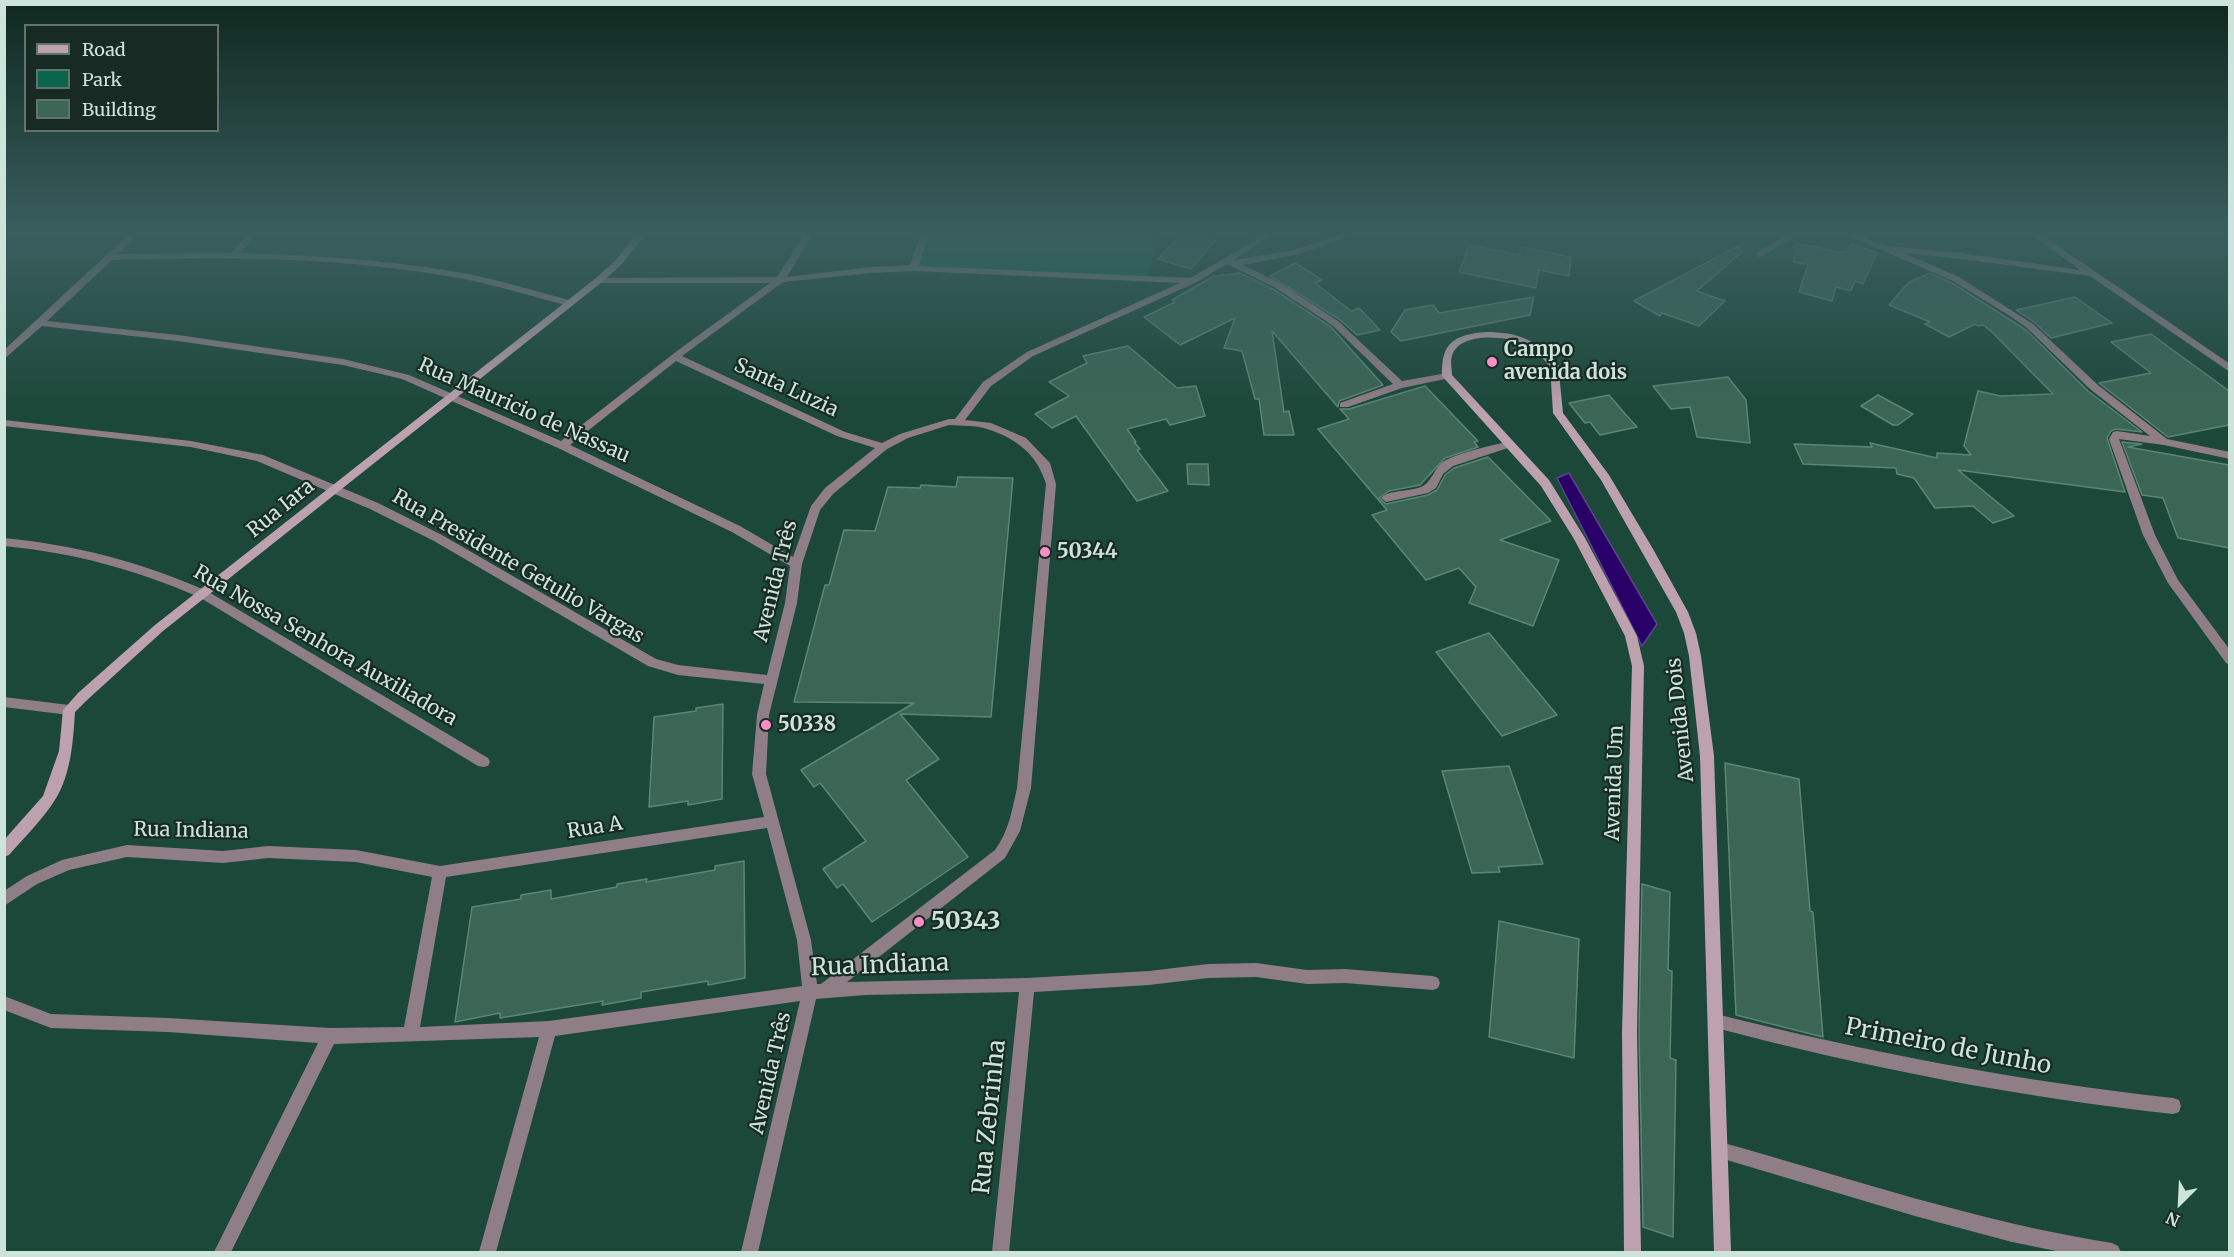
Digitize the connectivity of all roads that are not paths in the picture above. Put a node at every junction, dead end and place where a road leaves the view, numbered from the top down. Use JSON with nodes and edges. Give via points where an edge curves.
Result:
{"nodes":[{"id":1,"x":72,"y":294,"type":"edge"},
{"id":2,"x":534,"y":294,"type":"edge"},
{"id":3,"x":582,"y":294,"type":"edge"},
{"id":4,"x":761,"y":294,"type":"edge"},
{"id":5,"x":1164,"y":294,"type":"edge"},
{"id":6,"x":1290,"y":294,"type":"edge"},
{"id":7,"x":1980,"y":294,"type":"edge"},
{"id":8,"x":2120,"y":294,"type":"edge"},
{"id":9,"x":570,"y":303,"type":"junction"},
{"id":10,"x":40,"y":323,"type":"junction"},
{"id":11,"x":4,"y":356,"type":"edge"},
{"id":12,"x":675,"y":357,"type":"junction"},
{"id":13,"x":2229,"y":369,"type":"edge"},
{"id":14,"x":1447,"y":376,"type":"junction"},
{"id":15,"x":1400,"y":385,"type":"junction"},
{"id":16,"x":454,"y":397,"type":"junction"},
{"id":17,"x":1344,"y":405,"type":"dead end"},
{"id":18,"x":958,"y":422,"type":"junction"},
{"id":19,"x":4,"y":423,"type":"edge"},
{"id":20,"x":2164,"y":442,"type":"junction"},
{"id":21,"x":1510,"y":444,"type":"junction"},
{"id":22,"x":562,"y":446,"type":"junction"},
{"id":23,"x":883,"y":447,"type":"junction"},
{"id":24,"x":2229,"y":456,"type":"edge"},
{"id":25,"x":334,"y":489,"type":"junction"},
{"id":26,"x":1386,"y":498,"type":"dead end"},
{"id":27,"x":4,"y":542,"type":"edge"},
{"id":28,"x":796,"y":564,"type":"junction"},
{"id":29,"x":203,"y":594,"type":"junction"},
{"id":30,"x":2229,"y":660,"type":"edge"},
{"id":31,"x":771,"y":680,"type":"junction"},
{"id":32,"x":4,"y":702,"type":"edge"},
{"id":33,"x":69,"y":710,"type":"junction"},
{"id":34,"x":483,"y":762,"type":"dead end"},
{"id":35,"x":773,"y":821,"type":"junction"},
{"id":36,"x":4,"y":851,"type":"edge"},
{"id":37,"x":423,"y":867,"type":"joint"},
{"id":38,"x":440,"y":872,"type":"junction"},
{"id":39,"x":4,"y":900,"type":"edge"},
{"id":40,"x":1433,"y":983,"type":"dead end"},
{"id":41,"x":1027,"y":985,"type":"junction"},
{"id":42,"x":817,"y":991,"type":"junction"},
{"id":43,"x":4,"y":1003,"type":"edge"},
{"id":44,"x":1716,"y":1021,"type":"junction"},
{"id":45,"x":549,"y":1029,"type":"junction"},
{"id":46,"x":411,"y":1033,"type":"junction"},
{"id":47,"x":330,"y":1036,"type":"junction"},
{"id":48,"x":2173,"y":1106,"type":"dead end"},
{"id":49,"x":1720,"y":1150,"type":"junction"},
{"id":50,"x":222,"y":1252,"type":"edge"},
{"id":51,"x":488,"y":1252,"type":"edge"},
{"id":52,"x":750,"y":1252,"type":"edge"},
{"id":53,"x":1001,"y":1252,"type":"edge"},
{"id":54,"x":1632,"y":1252,"type":"edge"},
{"id":55,"x":1723,"y":1252,"type":"edge"},
{"id":56,"x":2112,"y":1252,"type":"edge"}],
"edges":[{"from":1,"to":10,"type":"street"},
{"from":2,"to":9,"type":"street"},
{"from":3,"to":9,"type":"street","name":"Rua Iara"},
{"from":4,"to":12,"type":"street"},
{"from":5,"to":18,"type":"street","via":[[1030,354],[987,384]]},
{"from":6,"to":15,"type":"street","via":[[1335,323]]},
{"from":7,"to":20,"type":"street","via":[[2030,326],[2094,387]]},
{"from":8,"to":13,"type":"street"},
{"from":9,"to":16,"type":"street","name":"Rua Iara"},
{"from":10,"to":11,"type":"street"},
{"from":10,"to":16,"type":"street","name":"Rua Mauricio de Nassau","via":[[343,362],[405,377]]},
{"from":12,"to":22,"type":"street"},
{"from":12,"to":23,"type":"street","name":"Santa Luzia","via":[[842,434]]},
{"from":14,"to":15,"type":"street"},
{"from":14,"to":21,"type":"street","name":"Avenida Um"},
{"from":14,"to":44,"type":"street","name":"Avenida Dois","via":[[1449,352],[1456,344],[1481,336],[1499,335],[1530,343],[1555,365],[1558,413],[1605,478],[1686,623],[1695,656],[1707,756]]},
{"from":15,"to":17,"type":"street"},
{"from":16,"to":22,"type":"street","name":"Rua Mauricio de Nassau"},
{"from":16,"to":25,"type":"street","name":"Rua Iara"},
{"from":18,"to":23,"type":"street","name":"Avenida Três","via":[[936,425]]},
{"from":18,"to":42,"type":"street","name":"Avenida Três","via":[[987,425],[1022,441],[1050,475],[1052,494],[1025,776],[1016,822],[1000,854]]},
{"from":19,"to":25,"type":"street","name":"Rua Presidente Getulio Vargas","via":[[191,444],[259,458]]},
{"from":20,"to":24,"type":"street"},
{"from":20,"to":30,"type":"street","via":[[2117,434],[2114,439],[2150,535],[2174,583]]},
{"from":21,"to":26,"type":"street","via":[[1449,463],[1424,490]]},
{"from":21,"to":54,"type":"street","name":"Avenida Um","via":[[1545,483],[1579,538],[1631,636],[1638,666],[1629,1135]]},
{"from":22,"to":28,"type":"street","name":"Rua Mauricio de Nassau","via":[[736,529]]},
{"from":23,"to":28,"type":"street","name":"Avenida Três","via":[[850,472],[815,508]]},
{"from":25,"to":29,"type":"street","name":"Rua Iara"},
{"from":25,"to":31,"type":"street","name":"Rua Presidente Getulio Vargas","via":[[438,538],[652,663],[678,670]]},
{"from":27,"to":29,"type":"street","name":"Rua Nossa Senhora Auxiliadora","via":[[116,559]]},
{"from":28,"to":31,"type":"street","name":"Avenida Três","via":[[791,603]]},
{"from":29,"to":33,"type":"street","name":"Rua Iara","via":[[159,628]]},
{"from":29,"to":34,"type":"street","name":"Rua Nossa Senhora Auxiliadora"},
{"from":31,"to":35,"type":"street","name":"Avenida Três","via":[[760,739],[759,774]]},
{"from":32,"to":33,"type":"street"},
{"from":33,"to":36,"type":"street","via":[[66,751],[48,801]]},
{"from":35,"to":38,"type":"street","name":"Rua A"},
{"from":35,"to":42,"type":"street","name":"Avenida Três"},
{"from":37,"to":38,"type":"street","name":"Rua A"},
{"from":37,"to":39,"type":"street","name":"Rua Indiana","via":[[311,853],[223,857],[127,851],[67,864]]},
{"from":38,"to":46,"type":"street"},
{"from":40,"to":41,"type":"street","name":"Rua Indiana","via":[[1307,977],[1256,970]]},
{"from":41,"to":42,"type":"street","name":"Rua Indiana"},
{"from":41,"to":53,"type":"street","name":"Rua Zebrinha"},
{"from":42,"to":45,"type":"street","name":"Rua Indiana"},
{"from":42,"to":52,"type":"street","name":"Avenida Três"},
{"from":43,"to":47,"type":"street","name":"Rua Indiana","via":[[51,1021],[168,1024]]},
{"from":44,"to":48,"type":"street","name":"Primeiro de Junho","via":[[1941,1072],[2041,1090]]},
{"from":44,"to":49,"type":"street","name":"Avenida Dois"},
{"from":45,"to":46,"type":"street","name":"Rua Indiana"},
{"from":45,"to":51,"type":"street"},
{"from":46,"to":47,"type":"street","name":"Rua Indiana"},
{"from":47,"to":50,"type":"street"},
{"from":49,"to":55,"type":"street","name":"Avenida Dois"},
{"from":49,"to":56,"type":"street","via":[[1938,1214],[2076,1248]]}]}
